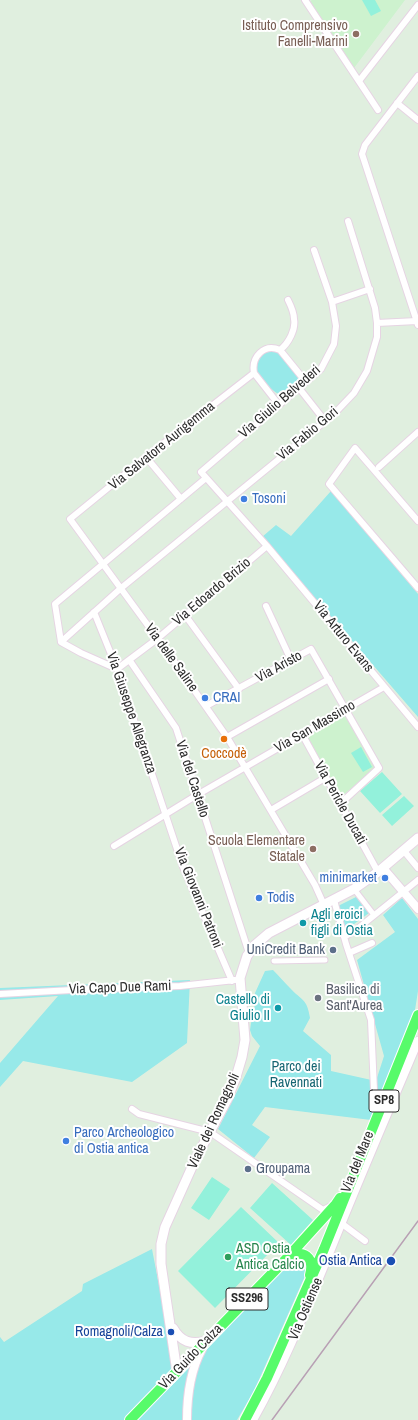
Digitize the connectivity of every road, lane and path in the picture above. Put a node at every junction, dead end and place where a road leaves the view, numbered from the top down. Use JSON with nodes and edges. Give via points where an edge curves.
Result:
{"nodes":[{"id":1,"x":305,"y":0,"type":"edge"},
{"id":2,"x":418,"y":5,"type":"edge"},
{"id":3,"x":418,"y":76,"type":"edge"},
{"id":4,"x":358,"y":81,"type":"junction"},
{"id":5,"x":397,"y":103,"type":"junction"},
{"id":6,"x":378,"y":110,"type":"dead end"},
{"id":7,"x":418,"y":120,"type":"edge"},
{"id":8,"x":348,"y":221,"type":"dead end"},
{"id":9,"x":314,"y":250,"type":"dead end"},
{"id":10,"x":370,"y":289,"type":"junction"},
{"id":11,"x":288,"y":300,"type":"dead end"},
{"id":12,"x":332,"y":302,"type":"junction"},
{"id":13,"x":378,"y":323,"type":"junction"},
{"id":14,"x":417,"y":323,"type":"edge"},
{"id":15,"x":280,"y":350,"type":"junction"},
{"id":16,"x":254,"y":373,"type":"junction"},
{"id":17,"x":306,"y":382,"type":"junction"},
{"id":18,"x":299,"y":388,"type":"junction"},
{"id":19,"x":279,"y":405,"type":"junction"},
{"id":20,"x":325,"y":421,"type":"junction"},
{"id":21,"x":418,"y":432,"type":"edge"},
{"id":22,"x":146,"y":457,"type":"junction"},
{"id":23,"x":379,"y":467,"type":"dead end"},
{"id":24,"x":201,"y":472,"type":"joint"},
{"id":25,"x":206,"y":478,"type":"junction"},
{"id":26,"x":181,"y":499,"type":"junction"},
{"id":27,"x":228,"y":501,"type":"junction"},
{"id":28,"x":70,"y":519,"type":"joint"},
{"id":29,"x":418,"y":521,"type":"edge"},
{"id":30,"x":267,"y":546,"type":"junction"},
{"id":31,"x":102,"y":564,"type":"junction"},
{"id":32,"x":418,"y":588,"type":"edge"},
{"id":33,"x":120,"y":589,"type":"junction"},
{"id":34,"x":266,"y":606,"type":"dead end"},
{"id":35,"x":94,"y":612,"type":"junction"},
{"id":36,"x":185,"y":615,"type":"junction"},
{"id":37,"x":157,"y":639,"type":"junction"},
{"id":38,"x":61,"y":642,"type":"junction"},
{"id":39,"x":291,"y":660,"type":"junction"},
{"id":40,"x":130,"y":661,"type":"junction"},
{"id":41,"x":117,"y":669,"type":"junction"},
{"id":42,"x":328,"y":679,"type":"junction"},
{"id":43,"x":384,"y":687,"type":"junction"},
{"id":44,"x":239,"y":689,"type":"junction"},
{"id":45,"x":206,"y":706,"type":"junction"},
{"id":46,"x":346,"y":709,"type":"junction"},
{"id":47,"x":418,"y":727,"type":"edge"},
{"id":48,"x":302,"y":734,"type":"junction"},
{"id":49,"x":227,"y":737,"type":"junction"},
{"id":50,"x":246,"y":767,"type":"junction"},
{"id":51,"x":325,"y":778,"type":"junction"},
{"id":52,"x":197,"y":795,"type":"junction"},
{"id":53,"x":340,"y":804,"type":"junction"},
{"id":54,"x":271,"y":810,"type":"junction"},
{"id":55,"x":166,"y":814,"type":"junction"},
{"id":56,"x":418,"y":838,"type":"edge"},
{"id":57,"x":114,"y":846,"type":"dead end"},
{"id":58,"x":404,"y":851,"type":"junction"},
{"id":59,"x":418,"y":868,"type":"edge"},
{"id":60,"x":381,"y":870,"type":"junction"},
{"id":61,"x":418,"y":880,"type":"edge"},
{"id":62,"x":354,"y":889,"type":"junction"},
{"id":63,"x":404,"y":892,"type":"junction"},
{"id":64,"x":334,"y":900,"type":"junction"},
{"id":65,"x":324,"y":905,"type":"junction"},
{"id":66,"x":418,"y":909,"type":"edge"},
{"id":67,"x":374,"y":915,"type":"junction"},
{"id":68,"x":344,"y":937,"type":"junction"},
{"id":69,"x":372,"y":943,"type":"dead end"},
{"id":70,"x":249,"y":953,"type":"junction"},
{"id":71,"x":349,"y":953,"type":"junction"},
{"id":72,"x":325,"y":960,"type":"dead end"},
{"id":73,"x":274,"y":961,"type":"dead end"},
{"id":74,"x":236,"y":979,"type":"junction"},
{"id":75,"x":0,"y":994,"type":"edge"},
{"id":76,"x":418,"y":1015,"type":"edge"},
{"id":77,"x":418,"y":1041,"type":"edge"},
{"id":78,"x":374,"y":1091,"type":"dead end"},
{"id":79,"x":132,"y":1109,"type":"dead end"},
{"id":80,"x":210,"y":1132,"type":"junction"},
{"id":81,"x":348,"y":1186,"type":"junction"},
{"id":82,"x":328,"y":1211,"type":"junction"},
{"id":83,"x":341,"y":1223,"type":"junction"},
{"id":84,"x":365,"y":1241,"type":"dead end"},
{"id":85,"x":288,"y":1257,"type":"junction"},
{"id":86,"x":307,"y":1286,"type":"junction"},
{"id":87,"x":171,"y":1323,"type":"junction"},
{"id":88,"x":206,"y":1341,"type":"junction"},
{"id":89,"x":177,"y":1372,"type":"junction"},
{"id":90,"x":130,"y":1420,"type":"edge"},
{"id":91,"x":187,"y":1420,"type":"edge"},
{"id":92,"x":244,"y":1420,"type":"edge"},
{"id":93,"x":253,"y":1420,"type":"edge"}],
"edges":[{"from":1,"to":4,"type":"street"},
{"from":2,"to":4,"type":"street"},
{"from":3,"to":5,"type":"street"},
{"from":4,"to":6,"type":"street"},
{"from":5,"to":7,"type":"street"},
{"from":5,"to":14,"type":"street","via":[[364,148],[362,156]]},
{"from":8,"to":10,"type":"street","name":"Via Fabio Gori"},
{"from":9,"to":12,"type":"street","name":"Via Giulio Belvederi"},
{"from":10,"to":12,"type":"street"},
{"from":10,"to":13,"type":"street","name":"Via Fabio Gori"},
{"from":11,"to":15,"type":"street","via":[[294,315],[294,324],[286,344]]},
{"from":12,"to":17,"type":"street","name":"Via Giulio Belvederi","via":[[336,326],[334,344],[321,369]]},
{"from":13,"to":14,"type":"street"},
{"from":13,"to":20,"type":"street","name":"Via Fabio Gori","via":[[377,337],[367,371],[354,393]]},
{"from":15,"to":16,"type":"street","via":[[270,348],[261,351],[254,361]]},
{"from":15,"to":17,"type":"street"},
{"from":16,"to":19,"type":"street"},
{"from":16,"to":22,"type":"street","name":"Via Salvatore Aurigemma"},
{"from":17,"to":18,"type":"street","name":"Via Giulio Belvederi"},
{"from":18,"to":19,"type":"street","name":"Via Giulio Belvederi"},
{"from":18,"to":20,"type":"street"},
{"from":19,"to":24,"type":"street","name":"Via Giulio Belvederi"},
{"from":20,"to":27,"type":"street","name":"Via Fabio Gori"},
{"from":21,"to":23,"type":"street"},
{"from":22,"to":26,"type":"street"},
{"from":22,"to":28,"type":"street","name":"Via Salvatore Aurigemma"},
{"from":24,"to":25,"type":"street","name":"Via Arturo Evans"},
{"from":25,"to":26,"type":"street"},
{"from":25,"to":27,"type":"street","name":"Via Arturo Evans"},
{"from":26,"to":31,"type":"street"},
{"from":27,"to":30,"type":"street","name":"Via Arturo Evans"},
{"from":27,"to":33,"type":"street","name":"Via Fabio Gori"},
{"from":28,"to":31,"type":"street","name":"Via delle Saline"},
{"from":29,"to":32,"type":"street","via":[[355,448],[329,484]]},
{"from":30,"to":36,"type":"street","name":"Via Edoardo Brizio"},
{"from":30,"to":43,"type":"street","name":"Via Arturo Evans"},
{"from":31,"to":33,"type":"street","name":"Via delle Saline"},
{"from":31,"to":38,"type":"street","via":[[55,604]]},
{"from":33,"to":35,"type":"street","name":"Via Fabio Gori"},
{"from":33,"to":37,"type":"street","name":"Via delle Saline"},
{"from":34,"to":39,"type":"street"},
{"from":35,"to":38,"type":"street","name":"Via Fabio Gori"},
{"from":35,"to":41,"type":"street","name":"Via Giuseppe Allegranza"},
{"from":36,"to":37,"type":"street","name":"Via Edoardo Brizio"},
{"from":36,"to":44,"type":"street"},
{"from":37,"to":40,"type":"street","name":"Via Edoardo Brizio"},
{"from":37,"to":45,"type":"street","name":"Via delle Saline"},
{"from":38,"to":41,"type":"street"},
{"from":39,"to":42,"type":"street","name":"Via Aristo","via":[[311,649]]},
{"from":39,"to":44,"type":"street","name":"Via Aristo"},
{"from":40,"to":41,"type":"street","name":"Via Edoardo Brizio"},
{"from":40,"to":52,"type":"street","name":"Via del Castello","via":[[176,728]]},
{"from":41,"to":55,"type":"street","name":"Via Giuseppe Allegranza"},
{"from":42,"to":46,"type":"street","name":"Via Aristo"},
{"from":42,"to":49,"type":"street"},
{"from":43,"to":46,"type":"street","name":"Via San Massimo"},
{"from":43,"to":47,"type":"street","name":"Via Arturo Evans"},
{"from":44,"to":45,"type":"street","name":"Via Aristo"},
{"from":45,"to":49,"type":"street","name":"Via delle Saline"},
{"from":46,"to":48,"type":"street","name":"Via San Massimo"},
{"from":46,"to":53,"type":"street","name":"Via Aristo","via":[[379,768]]},
{"from":48,"to":50,"type":"street","name":"Via San Massimo"},
{"from":48,"to":51,"type":"street","name":"Via Pericle Ducati"},
{"from":49,"to":50,"type":"street","name":"Via delle Saline"},
{"from":50,"to":52,"type":"street","name":"Via San Massimo"},
{"from":50,"to":54,"type":"street","name":"Via delle Saline"},
{"from":51,"to":53,"type":"street","name":"Via Pericle Ducati"},
{"from":51,"to":54,"type":"street"},
{"from":52,"to":55,"type":"street","name":"Via San Massimo"},
{"from":52,"to":70,"type":"street","name":"Via del Castello"},
{"from":53,"to":60,"type":"street","name":"Via Pericle Ducati"},
{"from":54,"to":65,"type":"street","name":"Via delle Saline"},
{"from":55,"to":57,"type":"street","name":"Via San Massimo"},
{"from":55,"to":74,"type":"street","name":"Via Giovanni Patroni","via":[[184,867]]},
{"from":56,"to":58,"type":"main road","name":"Viale dei Romagnoli"},
{"from":58,"to":59,"type":"street"},
{"from":58,"to":60,"type":"main road","name":"Viale dei Romagnoli"},
{"from":60,"to":62,"type":"main road","name":"Viale dei Romagnoli"},
{"from":60,"to":63,"type":"street"},
{"from":61,"to":63,"type":"street"},
{"from":62,"to":64,"type":"main road","name":"Viale dei Romagnoli"},
{"from":62,"to":67,"type":"street"},
{"from":63,"to":66,"type":"street"},
{"from":63,"to":67,"type":"street"},
{"from":64,"to":65,"type":"main road","name":"Viale dei Romagnoli"},
{"from":64,"to":68,"type":"street"},
{"from":65,"to":70,"type":"main road","name":"Viale dei Romagnoli","via":[[271,932]]},
{"from":67,"to":68,"type":"street"},
{"from":68,"to":71,"type":"street"},
{"from":69,"to":71,"type":"street"},
{"from":70,"to":74,"type":"main road","name":"Viale dei Romagnoli"},
{"from":71,"to":78,"type":"street","via":[[370,1020]]},
{"from":72,"to":73,"type":"street"},
{"from":74,"to":75,"type":"street","name":"Via Capo Due Rami","via":[[180,986]]},
{"from":74,"to":80,"type":"main road","name":"Viale dei Romagnoli","via":[[245,1029],[244,1050],[227,1100]]},
{"from":76,"to":81,"type":"main road","name":"Via del Mare","number":"SP8"},
{"from":77,"to":83,"type":"street","name":"Via Ostiense"},
{"from":79,"to":80,"type":"street","via":[[139,1114]]},
{"from":80,"to":82,"type":"street"},
{"from":80,"to":87,"type":"main road","name":"Viale dei Romagnoli","via":[[196,1158],[162,1240],[161,1264]]},
{"from":81,"to":82,"type":"main road","name":"Via Guido Calza"},
{"from":81,"to":86,"type":"main road","name":"Via del Mare","number":"SP8"},
{"from":82,"to":85,"type":"main road","name":"Via Guido Calza","number":"SS296"},
{"from":83,"to":84,"type":"street"},
{"from":83,"to":93,"type":"street","name":"Via Ostiense","via":[[301,1323],[278,1374]]},
{"from":85,"to":86,"type":"main road","name":"Via del Mare","via":[[300,1254],[309,1259],[312,1270]]},
{"from":85,"to":88,"type":"main road","name":"Via Guido Calza","number":"SS296"},
{"from":86,"to":92,"type":"main road","name":"Via del Mare","number":"SP8","via":[[267,1378]]},
{"from":87,"to":88,"type":"main road","via":[[184,1341]]},
{"from":87,"to":89,"type":"main road","name":"Viale dei Romagnoli"},
{"from":88,"to":89,"type":"main road","name":"Via Guido Calza","number":"SS296"},
{"from":88,"to":91,"type":"street","via":[[191,1376]]},
{"from":89,"to":90,"type":"main road","name":"Via Guido Calza","number":"SS296"}]}
